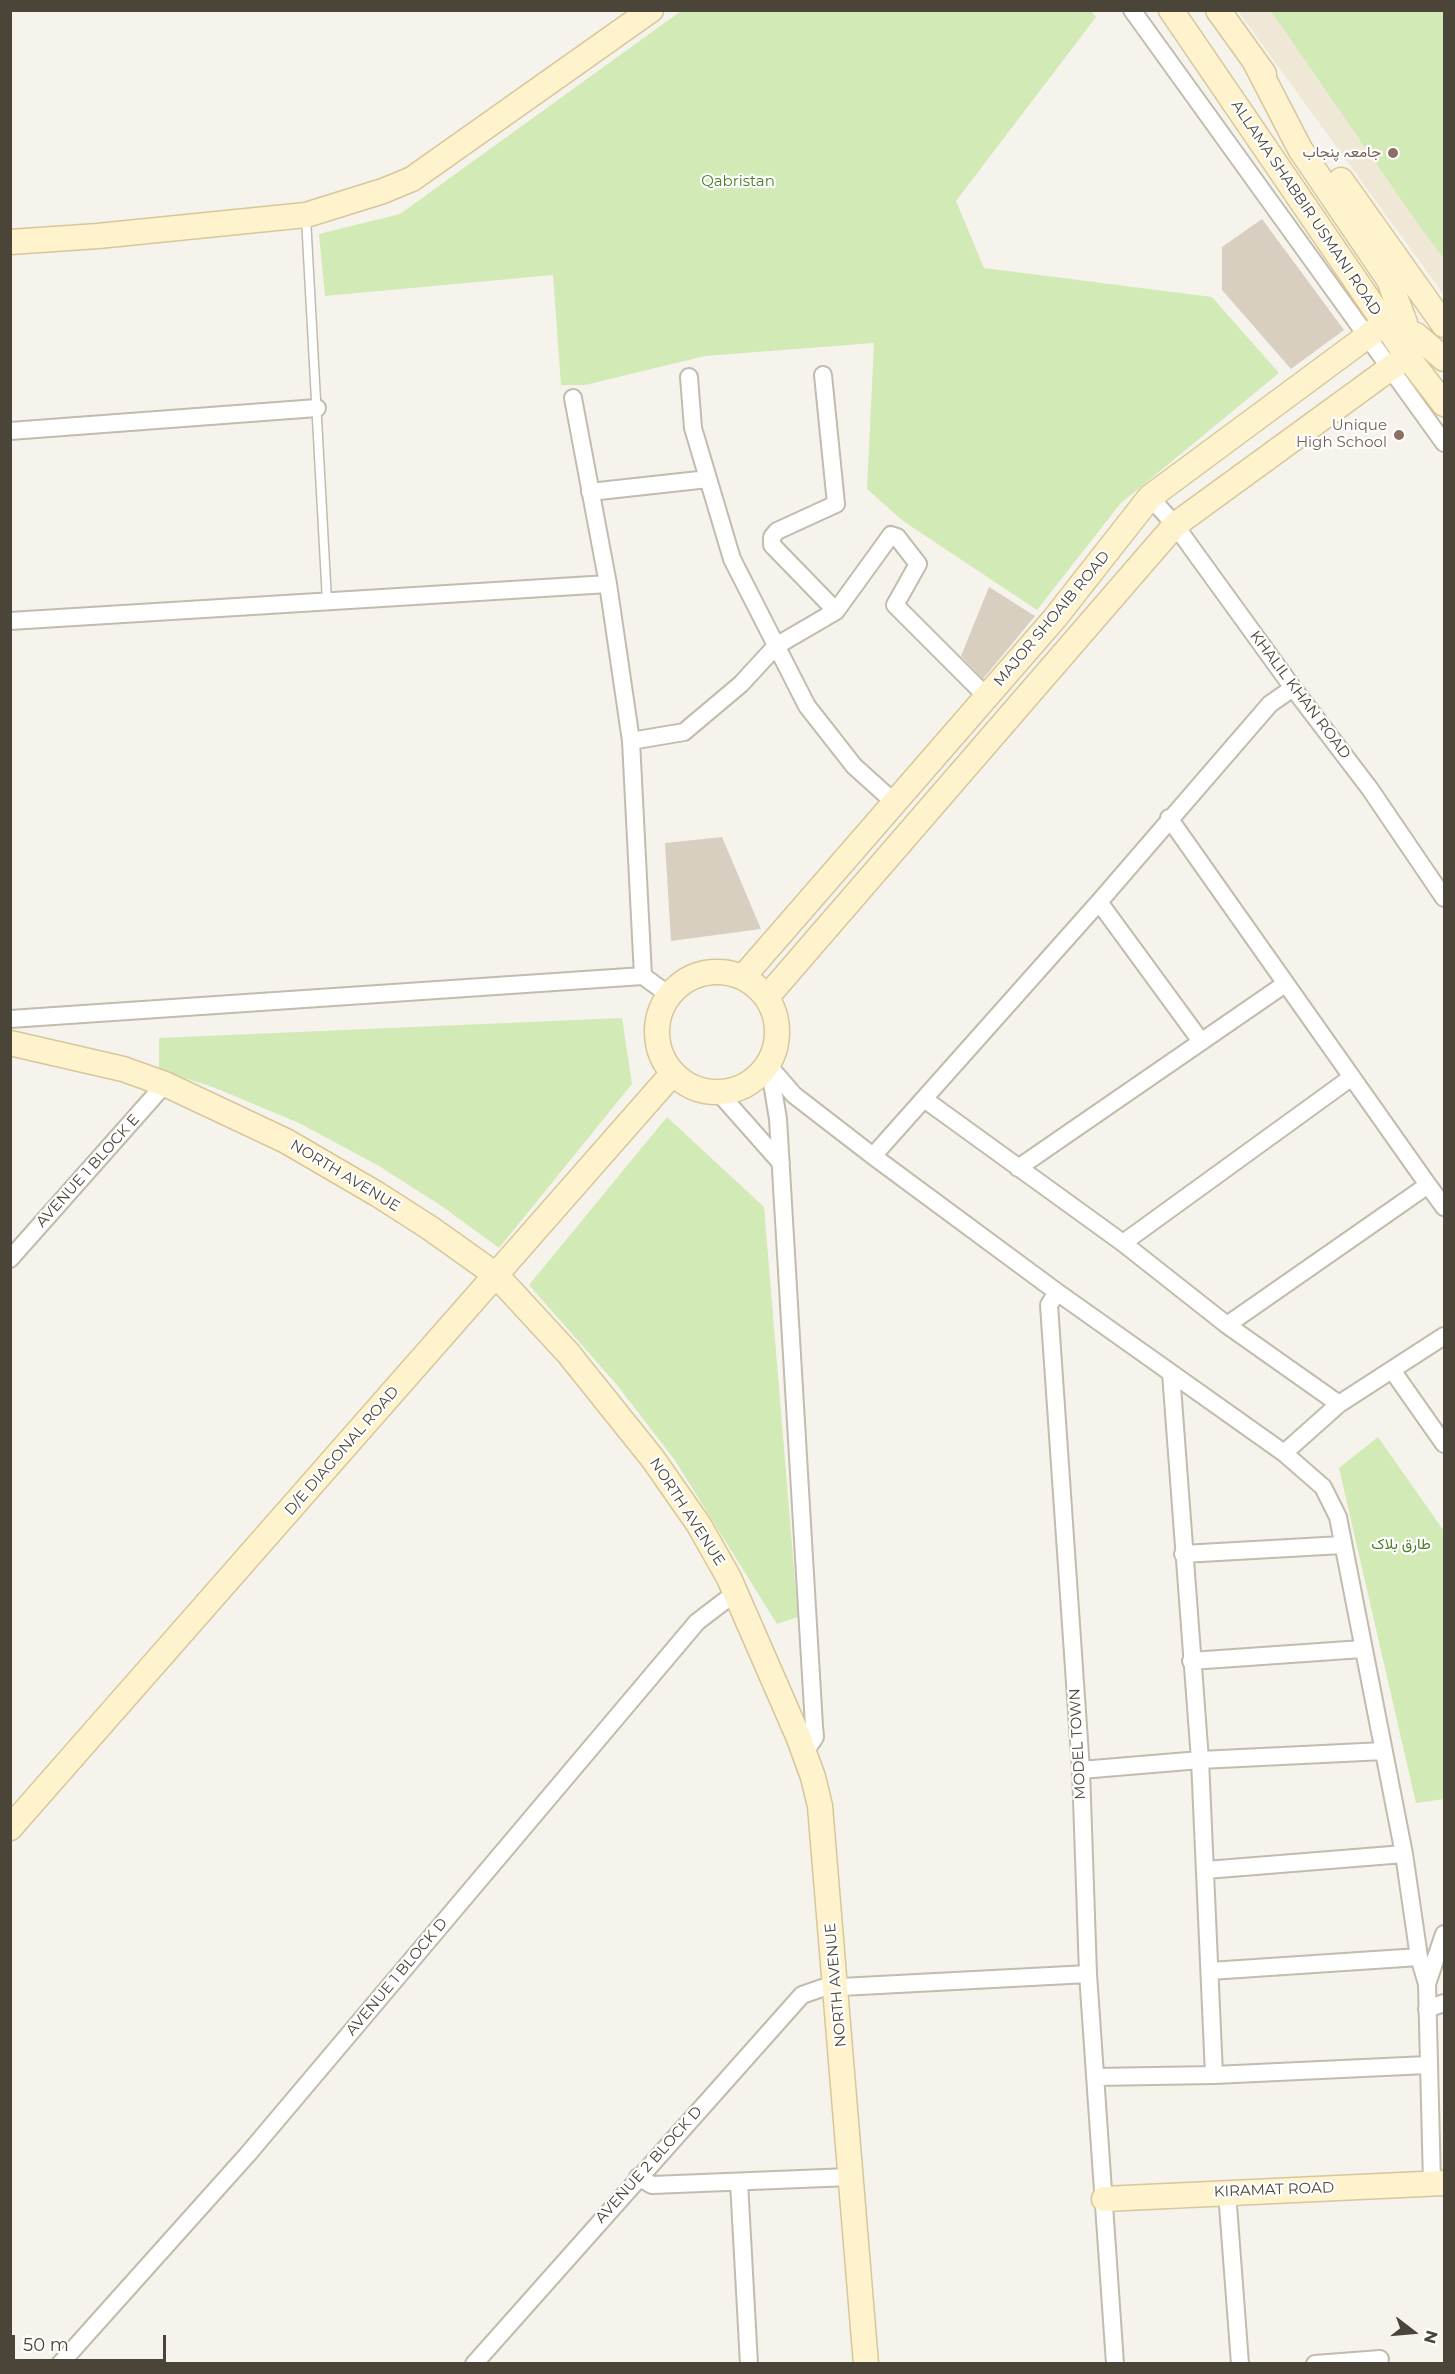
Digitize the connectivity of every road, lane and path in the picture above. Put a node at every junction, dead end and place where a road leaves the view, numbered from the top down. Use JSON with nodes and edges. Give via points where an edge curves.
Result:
{"nodes":[{"id":1,"x":651,"y":10,"type":"edge"},
{"id":2,"x":1132,"y":10,"type":"edge"},
{"id":3,"x":1171,"y":10,"type":"edge"},
{"id":4,"x":1218,"y":10,"type":"edge"},
{"id":5,"x":1255,"y":62,"type":"junction"},
{"id":6,"x":306,"y":214,"type":"junction"},
{"id":7,"x":10,"y":242,"type":"edge"},
{"id":8,"x":1444,"y":324,"type":"edge"},
{"id":9,"x":1386,"y":329,"type":"junction"},
{"id":10,"x":1444,"y":359,"type":"edge"},
{"id":11,"x":1400,"y":362,"type":"junction"},
{"id":12,"x":823,"y":375,"type":"dead end"},
{"id":13,"x":689,"y":377,"type":"dead end"},
{"id":14,"x":573,"y":398,"type":"dead end"},
{"id":15,"x":1444,"y":404,"type":"edge"},
{"id":16,"x":317,"y":408,"type":"junction"},
{"id":17,"x":10,"y":431,"type":"edge"},
{"id":18,"x":1444,"y":443,"type":"edge"},
{"id":19,"x":708,"y":479,"type":"junction"},
{"id":20,"x":590,"y":492,"type":"junction"},
{"id":21,"x":1150,"y":497,"type":"junction"},
{"id":22,"x":1175,"y":525,"type":"junction"},
{"id":23,"x":608,"y":584,"type":"junction"},
{"id":24,"x":327,"y":601,"type":"junction"},
{"id":25,"x":836,"y":611,"type":"junction"},
{"id":26,"x":10,"y":621,"type":"edge"},
{"id":27,"x":776,"y":646,"type":"junction"},
{"id":28,"x":1293,"y":688,"type":"junction"},
{"id":29,"x":987,"y":697,"type":"junction"},
{"id":30,"x":631,"y":741,"type":"junction"},
{"id":31,"x":895,"y":802,"type":"junction"},
{"id":32,"x":1169,"y":818,"type":"junction"},
{"id":33,"x":1444,"y":898,"type":"edge"},
{"id":34,"x":1099,"y":902,"type":"junction"},
{"id":35,"x":643,"y":976,"type":"junction"},
{"id":36,"x":743,"y":977,"type":"junction"},
{"id":37,"x":1285,"y":984,"type":"junction"},
{"id":38,"x":669,"y":995,"type":"junction"},
{"id":39,"x":767,"y":997,"type":"junction"},
{"id":40,"x":10,"y":1019,"type":"edge"},
{"id":41,"x":1200,"y":1040,"type":"junction"},
{"id":42,"x":10,"y":1043,"type":"edge"},
{"id":43,"x":768,"y":1065,"type":"junction"},
{"id":44,"x":673,"y":1074,"type":"junction"},
{"id":45,"x":1352,"y":1077,"type":"junction"},
{"id":46,"x":165,"y":1084,"type":"junction"},
{"id":47,"x":719,"y":1093,"type":"junction"},
{"id":48,"x":924,"y":1099,"type":"junction"},
{"id":49,"x":873,"y":1156,"type":"junction"},
{"id":50,"x":781,"y":1162,"type":"junction"},
{"id":51,"x":1018,"y":1168,"type":"junction"},
{"id":52,"x":1428,"y":1185,"type":"junction"},
{"id":53,"x":1444,"y":1207,"type":"edge"},
{"id":54,"x":1123,"y":1243,"type":"junction"},
{"id":55,"x":10,"y":1258,"type":"edge"},
{"id":56,"x":496,"y":1275,"type":"junction"},
{"id":57,"x":1057,"y":1292,"type":"junction"},
{"id":58,"x":1227,"y":1325,"type":"junction"},
{"id":59,"x":1444,"y":1336,"type":"edge"},
{"id":60,"x":1392,"y":1370,"type":"junction"},
{"id":61,"x":1171,"y":1372,"type":"junction"},
{"id":62,"x":1340,"y":1404,"type":"junction"},
{"id":63,"x":1444,"y":1444,"type":"edge"},
{"id":64,"x":1284,"y":1453,"type":"junction"},
{"id":65,"x":1342,"y":1545,"type":"junction"},
{"id":66,"x":1184,"y":1554,"type":"junction"},
{"id":67,"x":735,"y":1593,"type":"junction"},
{"id":68,"x":1362,"y":1649,"type":"junction"},
{"id":69,"x":1191,"y":1661,"type":"junction"},
{"id":70,"x":1384,"y":1751,"type":"junction"},
{"id":71,"x":805,"y":1752,"type":"junction"},
{"id":72,"x":1200,"y":1760,"type":"junction"},
{"id":73,"x":1081,"y":1770,"type":"junction"},
{"id":74,"x":10,"y":1828,"type":"edge"},
{"id":75,"x":1404,"y":1854,"type":"junction"},
{"id":76,"x":1206,"y":1870,"type":"junction"},
{"id":77,"x":1444,"y":1934,"type":"edge"},
{"id":78,"x":1419,"y":1957,"type":"junction"},
{"id":79,"x":1210,"y":1971,"type":"junction"},
{"id":80,"x":1088,"y":1974,"type":"junction"},
{"id":81,"x":1427,"y":1984,"type":"junction"},
{"id":82,"x":837,"y":1987,"type":"junction"},
{"id":83,"x":1444,"y":2003,"type":"edge"},
{"id":84,"x":1427,"y":2009,"type":"junction"},
{"id":85,"x":1427,"y":2065,"type":"junction"},
{"id":86,"x":1214,"y":2075,"type":"junction"},
{"id":87,"x":1095,"y":2077,"type":"junction"},
{"id":88,"x":638,"y":2177,"type":"junction"},
{"id":89,"x":850,"y":2177,"type":"junction"},
{"id":90,"x":740,"y":2182,"type":"junction"},
{"id":91,"x":1438,"y":2183,"type":"edge"},
{"id":92,"x":1227,"y":2192,"type":"junction"},
{"id":93,"x":1104,"y":2199,"type":"junction"},
{"id":94,"x":1380,"y":2359,"type":"dead end"},
{"id":95,"x":1353,"y":2362,"type":"edge"},
{"id":96,"x":60,"y":2364,"type":"edge"},
{"id":97,"x":474,"y":2364,"type":"edge"},
{"id":98,"x":749,"y":2364,"type":"edge"},
{"id":99,"x":866,"y":2364,"type":"edge"},
{"id":100,"x":1115,"y":2364,"type":"edge"},
{"id":101,"x":1240,"y":2364,"type":"edge"},
{"id":102,"x":1315,"y":2364,"type":"edge"}],
"edges":[{"from":1,"to":6,"type":"street","via":[[412,179]]},
{"from":2,"to":9,"type":"street"},
{"from":3,"to":9,"type":"street","name":"ALLAMA SHABBIR USMANI ROAD"},
{"from":4,"to":5,"type":"street"},
{"from":5,"to":8,"type":"street"},
{"from":5,"to":9,"type":"street","via":[[1300,149],[1389,280],[1402,309]]},
{"from":6,"to":7,"type":"street"},
{"from":6,"to":16,"type":"lane"},
{"from":9,"to":10,"type":"street","via":[[1432,346]]},
{"from":9,"to":11,"type":"street","name":"ALLAMA SHABBIR USMANI ROAD"},
{"from":9,"to":21,"type":"street","name":"MAJOR SHOAIB ROAD"},
{"from":11,"to":15,"type":"street","name":"ALLAMA SHABBIR USMANI ROAD"},
{"from":11,"to":18,"type":"street"},
{"from":11,"to":22,"type":"street","name":"MAJOR SHOAIB ROAD"},
{"from":12,"to":25,"type":"street","via":[[836,504],[777,531],[772,544]]},
{"from":13,"to":19,"type":"street","via":[[693,428]]},
{"from":14,"to":20,"type":"street"},
{"from":16,"to":17,"type":"street"},
{"from":16,"to":24,"type":"lane"},
{"from":19,"to":20,"type":"street"},
{"from":19,"to":27,"type":"street","via":[[732,559]]},
{"from":20,"to":23,"type":"street"},
{"from":21,"to":22,"type":"street","name":"KHALIL KHAN ROAD"},
{"from":21,"to":29,"type":"street","name":"MAJOR SHOAIB ROAD"},
{"from":22,"to":28,"type":"street","name":"KHALIL KHAN ROAD"},
{"from":22,"to":39,"type":"street","name":"MAJOR SHOAIB ROAD"},
{"from":23,"to":24,"type":"street"},
{"from":23,"to":30,"type":"street"},
{"from":24,"to":26,"type":"street"},
{"from":25,"to":27,"type":"street"},
{"from":25,"to":29,"type":"street","via":[[887,539],[891,535],[897,537],[918,564],[896,605]]},
{"from":27,"to":30,"type":"street","via":[[741,684],[684,732]]},
{"from":27,"to":31,"type":"street","via":[[807,706],[854,766]]},
{"from":28,"to":32,"type":"street","via":[[1270,704]]},
{"from":28,"to":33,"type":"street","name":"KHALIL KHAN ROAD","via":[[1370,789]]},
{"from":29,"to":31,"type":"street","name":"MAJOR SHOAIB ROAD"},
{"from":30,"to":35,"type":"street"},
{"from":31,"to":36,"type":"street","name":"MAJOR SHOAIB ROAD"},
{"from":32,"to":34,"type":"street"},
{"from":32,"to":37,"type":"street"},
{"from":34,"to":41,"type":"street"},
{"from":34,"to":48,"type":"street"},
{"from":35,"to":38,"type":"street"},
{"from":35,"to":40,"type":"street"},
{"from":36,"to":38,"type":"street","via":[[719,971],[695,975]]},
{"from":36,"to":39,"type":"street"},
{"from":37,"to":41,"type":"street"},
{"from":37,"to":45,"type":"street"},
{"from":38,"to":44,"type":"street","via":[[657,1026],[663,1059]]},
{"from":39,"to":43,"type":"street","via":[[778,1031]]},
{"from":41,"to":51,"type":"street"},
{"from":42,"to":46,"type":"street","name":"NORTH AVENUE","via":[[123,1069]]},
{"from":43,"to":47,"type":"street","via":[[738,1089]]},
{"from":43,"to":49,"type":"street","via":[[794,1095]]},
{"from":43,"to":50,"type":"street"},
{"from":44,"to":47,"type":"street","via":[[702,1091]]},
{"from":44,"to":56,"type":"street","name":"D/E DIAGONAL ROAD"},
{"from":45,"to":52,"type":"street"},
{"from":45,"to":54,"type":"street"},
{"from":46,"to":55,"type":"street","name":"AVENUE 1 BLOCK E"},
{"from":46,"to":56,"type":"street","name":"NORTH AVENUE","via":[[316,1158],[386,1199]]},
{"from":47,"to":50,"type":"street"},
{"from":48,"to":49,"type":"street"},
{"from":48,"to":51,"type":"street"},
{"from":49,"to":57,"type":"street"},
{"from":50,"to":71,"type":"street","via":[[815,1737]]},
{"from":51,"to":54,"type":"street"},
{"from":52,"to":53,"type":"street"},
{"from":52,"to":58,"type":"street"},
{"from":54,"to":58,"type":"street"},
{"from":56,"to":67,"type":"street","name":"NORTH AVENUE","via":[[568,1353],[653,1459],[717,1553]]},
{"from":56,"to":74,"type":"street","name":"D/E DIAGONAL ROAD"},
{"from":57,"to":61,"type":"street"},
{"from":57,"to":73,"type":"street","name":"MODEL TOWN","via":[[1049,1305]]},
{"from":58,"to":62,"type":"street"},
{"from":59,"to":60,"type":"street"},
{"from":60,"to":62,"type":"street"},
{"from":60,"to":63,"type":"street"},
{"from":61,"to":64,"type":"street"},
{"from":61,"to":66,"type":"street"},
{"from":62,"to":64,"type":"street"},
{"from":64,"to":65,"type":"street","via":[[1332,1500]]},
{"from":65,"to":66,"type":"street"},
{"from":65,"to":68,"type":"street"},
{"from":66,"to":69,"type":"street"},
{"from":67,"to":71,"type":"street","name":"NORTH AVENUE"},
{"from":67,"to":96,"type":"street","name":"AVENUE 1 BLOCK D","via":[[697,1622],[248,2154]]},
{"from":68,"to":69,"type":"street"},
{"from":68,"to":70,"type":"street"},
{"from":69,"to":72,"type":"street"},
{"from":70,"to":72,"type":"street"},
{"from":70,"to":75,"type":"street"},
{"from":71,"to":82,"type":"street","name":"NORTH AVENUE","via":[[820,1806]]},
{"from":72,"to":73,"type":"street"},
{"from":72,"to":76,"type":"street"},
{"from":73,"to":80,"type":"street","name":"MODEL TOWN"},
{"from":75,"to":76,"type":"street"},
{"from":75,"to":78,"type":"street"},
{"from":76,"to":79,"type":"street"},
{"from":77,"to":81,"type":"street"},
{"from":78,"to":79,"type":"street"},
{"from":78,"to":81,"type":"street"},
{"from":79,"to":86,"type":"street"},
{"from":80,"to":82,"type":"street","name":"AVENUE 2 BLOCK D"},
{"from":80,"to":87,"type":"street","name":"MODEL TOWN"},
{"from":81,"to":84,"type":"street"},
{"from":82,"to":88,"type":"street","name":"AVENUE 2 BLOCK D","via":[[802,1995]]},
{"from":82,"to":89,"type":"street","name":"NORTH AVENUE"},
{"from":83,"to":84,"type":"street"},
{"from":84,"to":85,"type":"street"},
{"from":85,"to":86,"type":"street"},
{"from":85,"to":91,"type":"street"},
{"from":86,"to":87,"type":"street"},
{"from":87,"to":93,"type":"street","name":"MODEL TOWN"},
{"from":88,"to":90,"type":"street","via":[[652,2185]]},
{"from":88,"to":97,"type":"street","name":"AVENUE 2 BLOCK D"},
{"from":89,"to":90,"type":"street"},
{"from":89,"to":99,"type":"street","name":"NORTH AVENUE"},
{"from":90,"to":98,"type":"street"},
{"from":91,"to":92,"type":"street","name":"KIRAMAT ROAD"},
{"from":92,"to":93,"type":"street","name":"KIRAMAT ROAD"},
{"from":92,"to":101,"type":"street"},
{"from":93,"to":100,"type":"street","name":"MODEL TOWN"},
{"from":94,"to":95,"type":"street"},
{"from":95,"to":102,"type":"street"}]}
